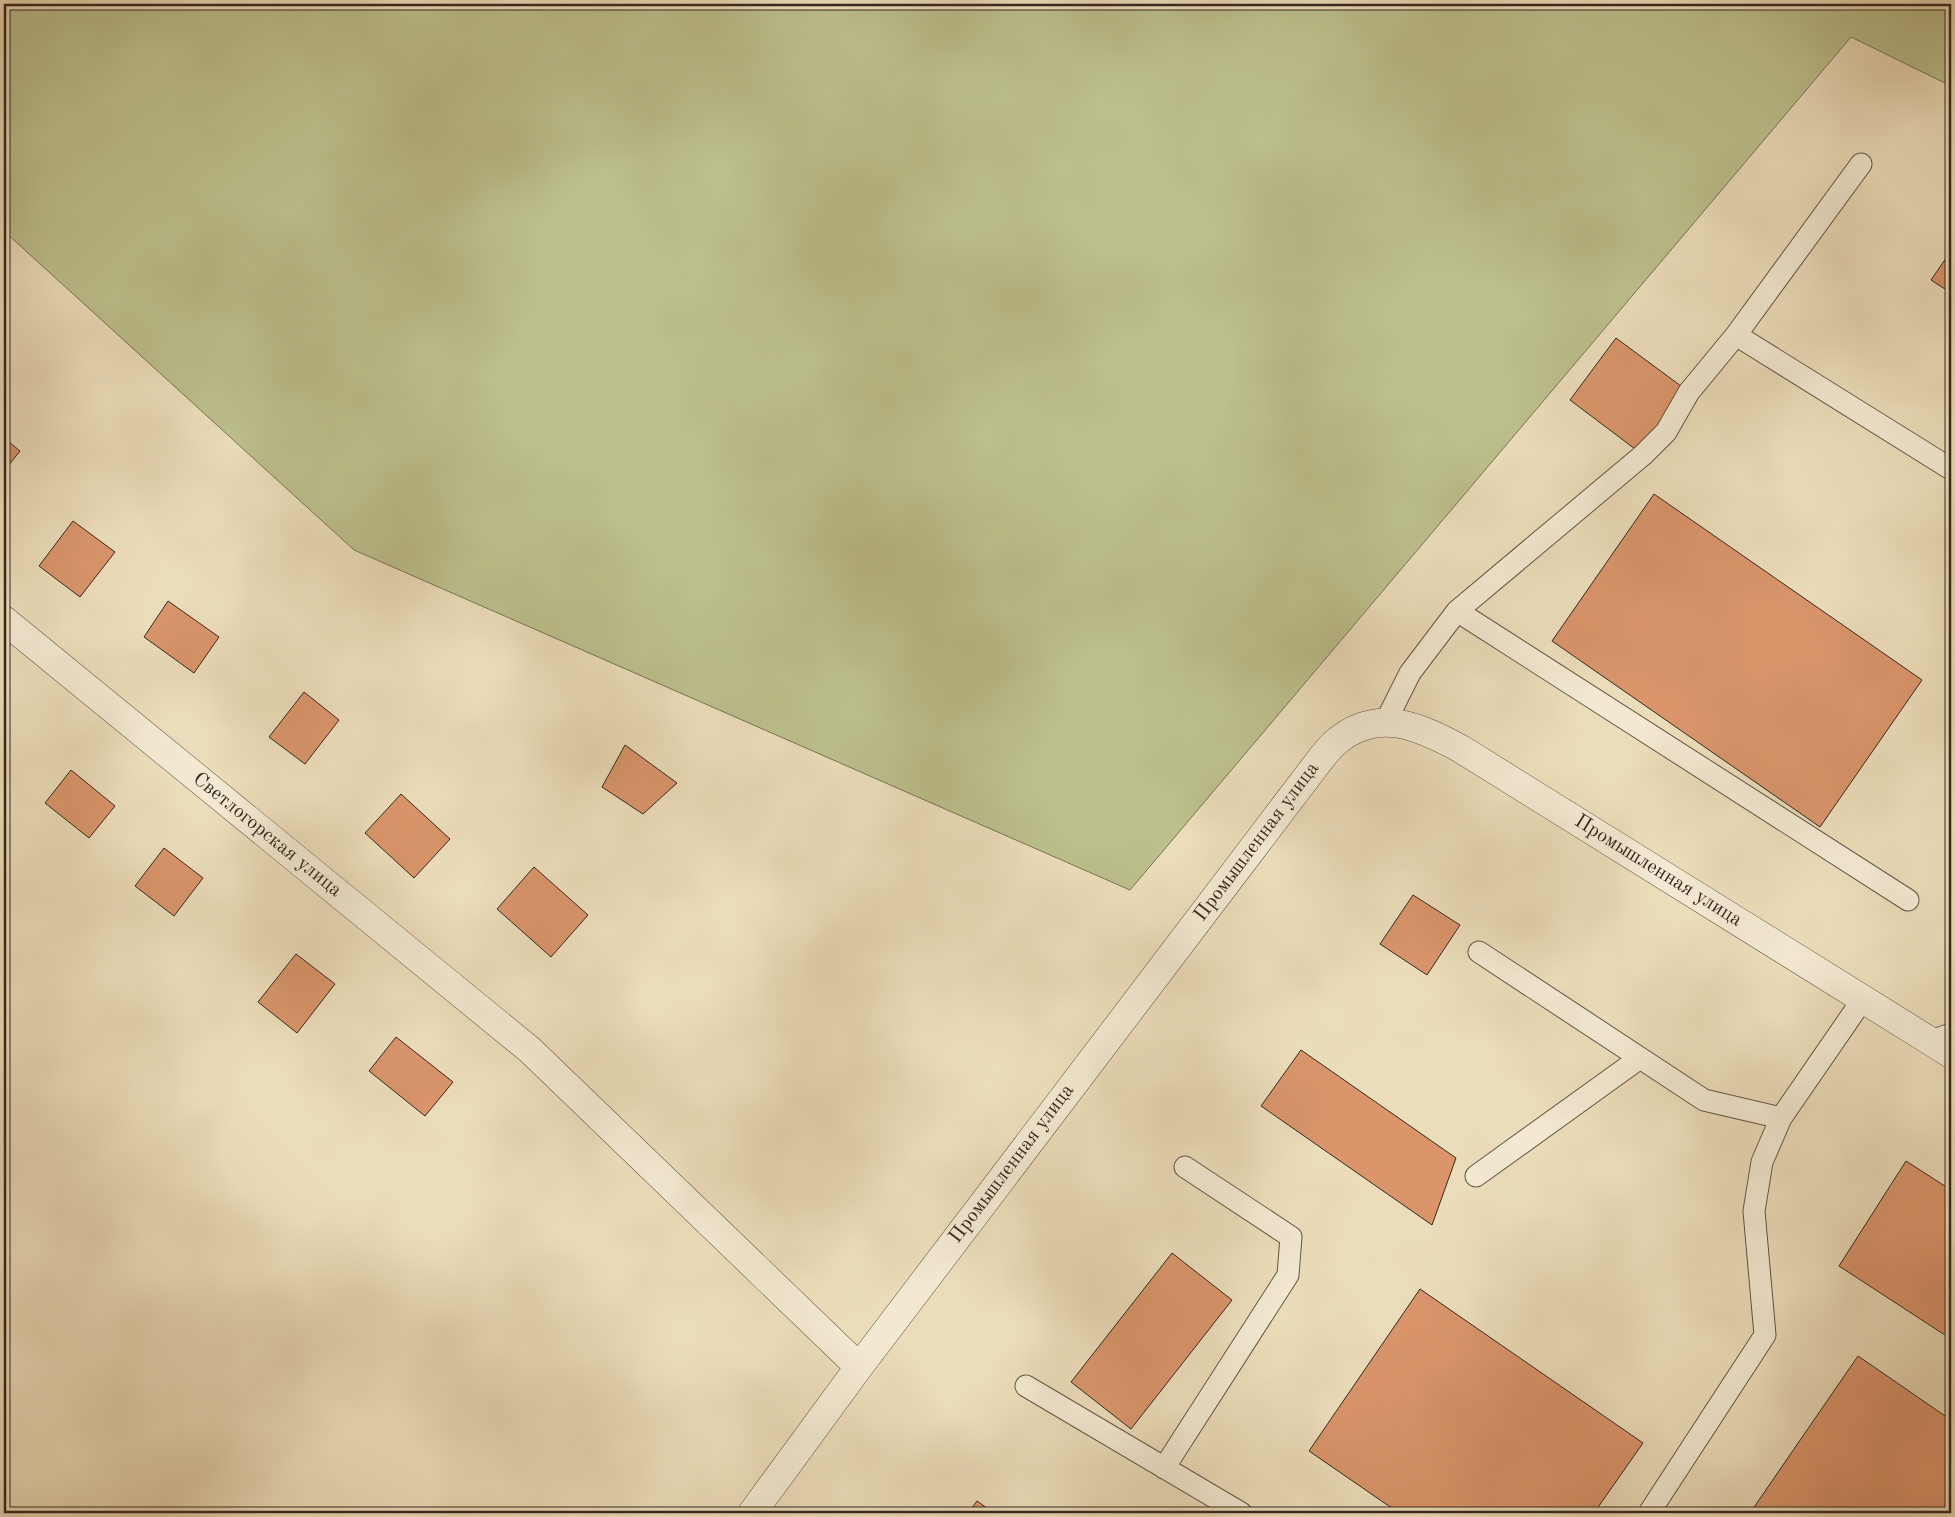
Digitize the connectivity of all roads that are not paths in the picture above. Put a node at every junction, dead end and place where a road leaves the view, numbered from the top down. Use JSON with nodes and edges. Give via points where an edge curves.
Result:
{"nodes":[{"id":1,"x":1861,"y":164,"type":"dead end"},
{"id":2,"x":1736,"y":335,"type":"junction"},
{"id":3,"x":1951,"y":469,"type":"edge"},
{"id":4,"x":1457,"y":612,"type":"junction"},
{"id":5,"x":4,"y":620,"type":"edge"},
{"id":6,"x":1386,"y":721,"type":"junction"},
{"id":7,"x":1908,"y":900,"type":"dead end"},
{"id":8,"x":1479,"y":952,"type":"dead end"},
{"id":9,"x":1863,"y":999,"type":"junction"},
{"id":10,"x":1944,"y":1043,"type":"edge"},
{"id":11,"x":1640,"y":1058,"type":"junction"},
{"id":12,"x":1780,"y":1118,"type":"junction"},
{"id":13,"x":1185,"y":1167,"type":"dead end"},
{"id":14,"x":1476,"y":1176,"type":"dead end"},
{"id":15,"x":859,"y":1367,"type":"junction"},
{"id":16,"x":1026,"y":1386,"type":"dead end"},
{"id":17,"x":1164,"y":1468,"type":"junction"},
{"id":18,"x":752,"y":1513,"type":"edge"},
{"id":19,"x":1241,"y":1513,"type":"edge"},
{"id":20,"x":1649,"y":1513,"type":"edge"}],
"edges":[{"from":1,"to":2,"type":"lane"},
{"from":2,"to":3,"type":"lane"},
{"from":2,"to":4,"type":"lane","via":[[1689,392],[1666,432],[1643,455]]},
{"from":4,"to":6,"type":"lane","via":[[1410,673]]},
{"from":4,"to":7,"type":"lane"},
{"from":5,"to":15,"type":"street","name":"Светлогорская улица","via":[[530,1050]]},
{"from":6,"to":9,"type":"street","name":"Промышленная улица","via":[[1433,734],[1461,749]]},
{"from":6,"to":15,"type":"street","name":"Промышленная улица","via":[[1361,726],[1336,742],[1316,765]]},
{"from":8,"to":11,"type":"lane"},
{"from":9,"to":10,"type":"street","name":"Промышленная улица"},
{"from":9,"to":12,"type":"lane"},
{"from":11,"to":12,"type":"lane","via":[[1704,1100]]},
{"from":11,"to":14,"type":"lane"},
{"from":12,"to":20,"type":"lane","via":[[1762,1162],[1754,1211],[1765,1335]]},
{"from":13,"to":17,"type":"lane","via":[[1291,1237],[1288,1275]]},
{"from":15,"to":18,"type":"street","name":"Промышленная улица"},
{"from":16,"to":17,"type":"lane"},
{"from":17,"to":19,"type":"lane"}]}
